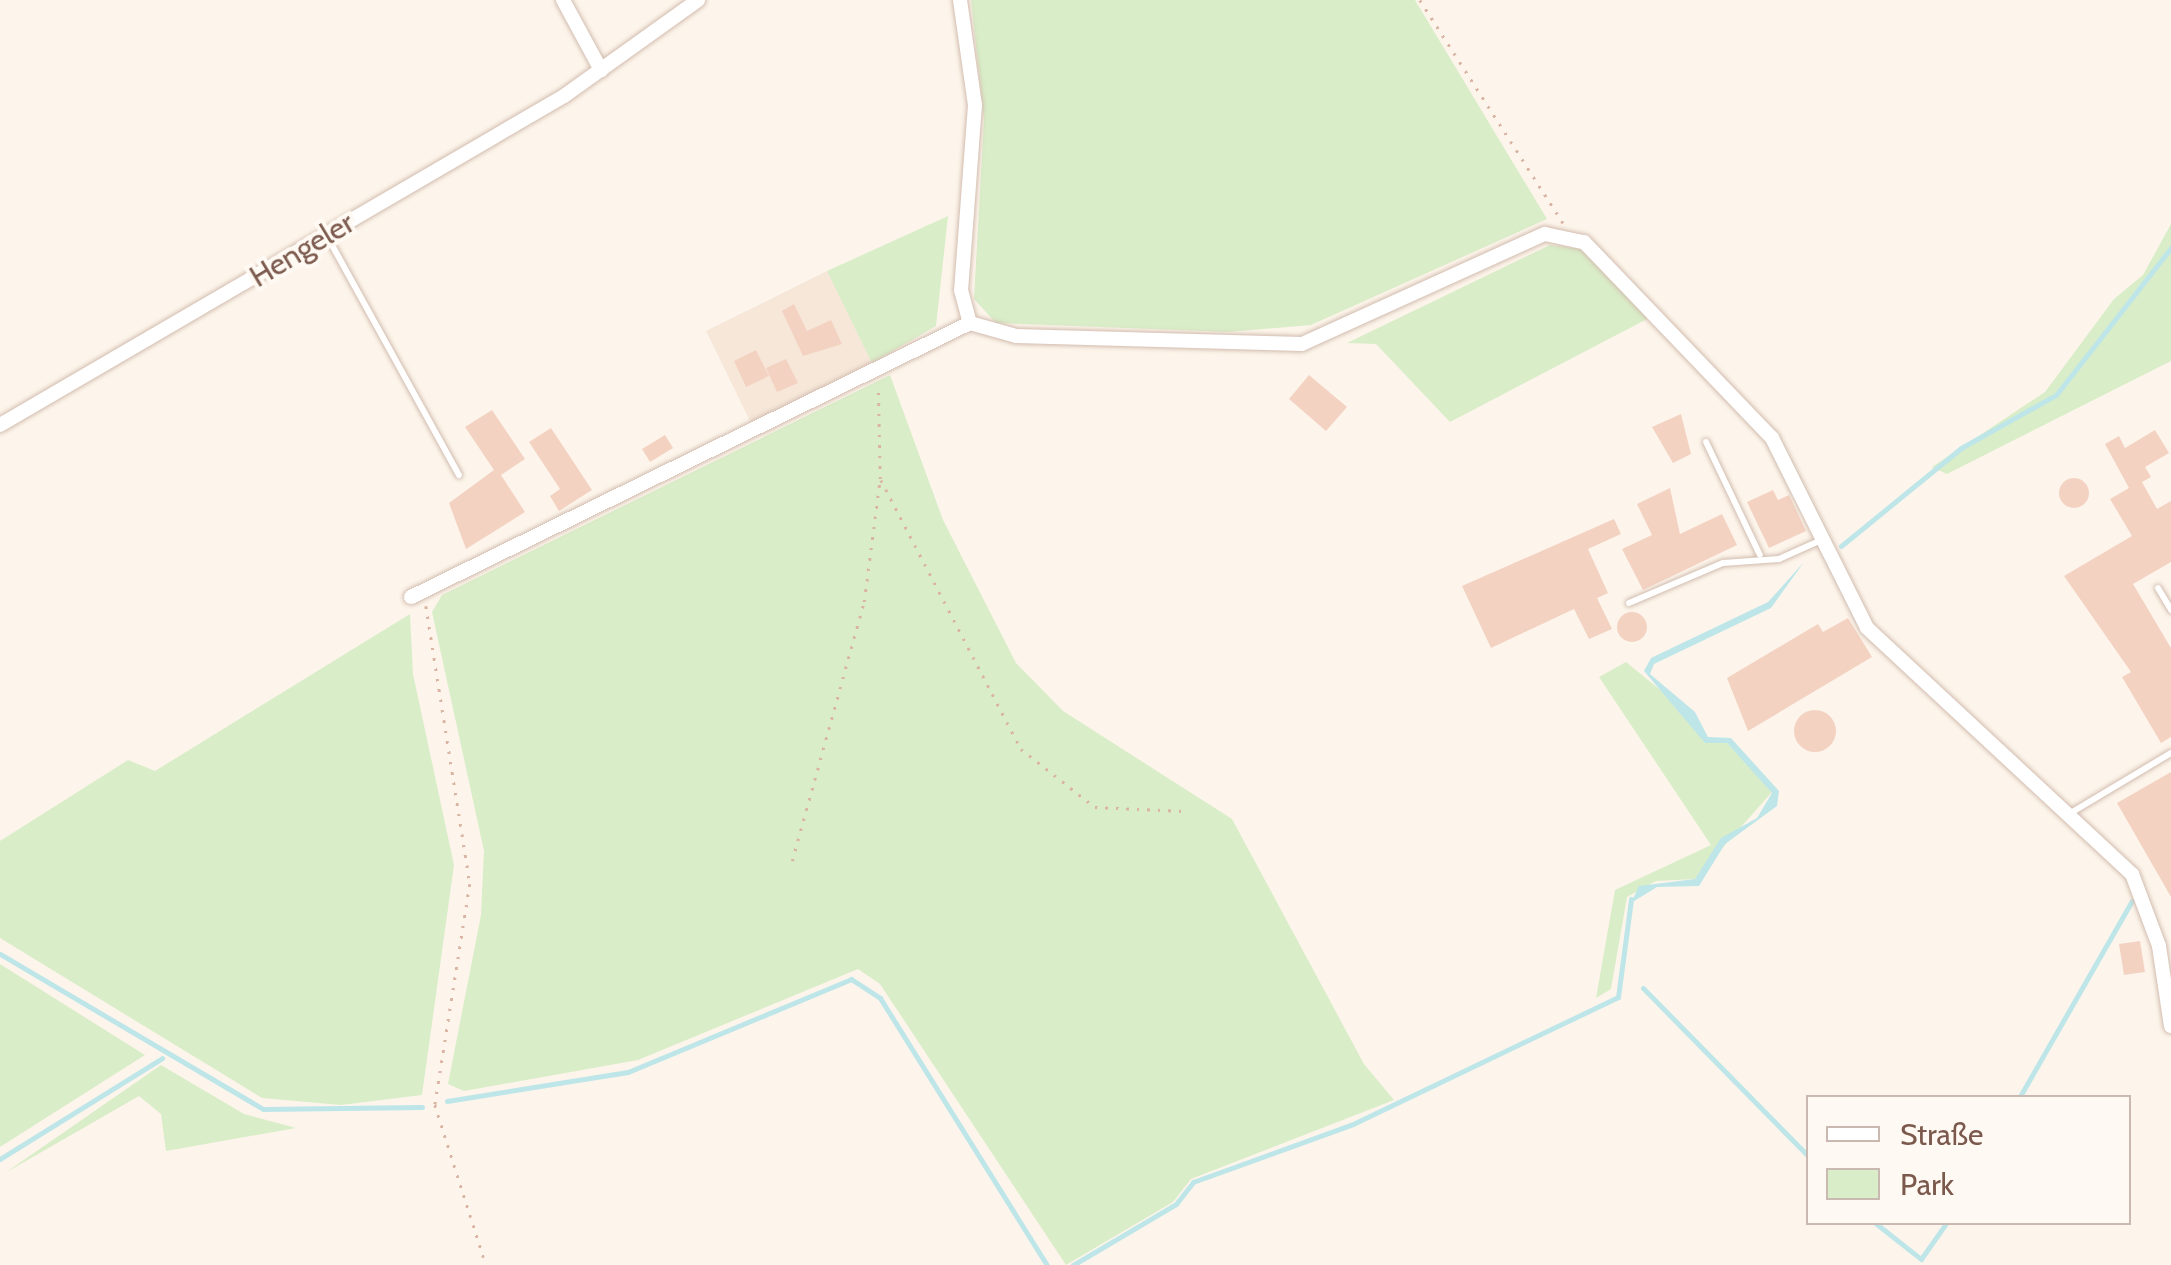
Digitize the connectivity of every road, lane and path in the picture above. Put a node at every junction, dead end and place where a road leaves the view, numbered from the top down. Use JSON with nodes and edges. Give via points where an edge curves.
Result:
{"nodes":[{"id":1,"x":563,"y":0,"type":"edge"},
{"id":2,"x":698,"y":0,"type":"edge"},
{"id":3,"x":960,"y":0,"type":"edge"},
{"id":4,"x":1420,"y":0,"type":"edge"},
{"id":5,"x":602,"y":70,"type":"junction"},
{"id":6,"x":1567,"y":234,"type":"junction"},
{"id":7,"x":326,"y":235,"type":"junction"},
{"id":8,"x":970,"y":323,"type":"junction"},
{"id":9,"x":878,"y":369,"type":"junction"},
{"id":10,"x":0,"y":426,"type":"edge"},
{"id":11,"x":1706,"y":442,"type":"dead end"},
{"id":12,"x":459,"y":476,"type":"dead end"},
{"id":13,"x":880,"y":478,"type":"junction"},
{"id":14,"x":1818,"y":541,"type":"junction"},
{"id":15,"x":1760,"y":556,"type":"junction"},
{"id":16,"x":2158,"y":588,"type":"dead end"},
{"id":17,"x":428,"y":590,"type":"junction"},
{"id":18,"x":412,"y":597,"type":"dead end"},
{"id":19,"x":1629,"y":603,"type":"dead end"},
{"id":20,"x":2171,"y":610,"type":"edge"},
{"id":21,"x":2171,"y":753,"type":"edge"},
{"id":22,"x":1184,"y":811,"type":"dead end"},
{"id":23,"x":2068,"y":815,"type":"junction"},
{"id":24,"x":792,"y":861,"type":"dead end"},
{"id":25,"x":2171,"y":1026,"type":"edge"},
{"id":26,"x":486,"y":1265,"type":"edge"}],
"edges":[{"from":1,"to":5,"type":"street"},
{"from":2,"to":5,"type":"street","name":"Hengeler"},
{"from":3,"to":8,"type":"street","via":[[975,105],[960,290]]},
{"from":4,"to":6,"type":"path"},
{"from":5,"to":7,"type":"street","name":"Hengeler"},
{"from":6,"to":8,"type":"street","via":[[1546,234],[1302,344],[1016,336]]},
{"from":6,"to":14,"type":"street","via":[[1602,257],[1750,411],[1786,465]]},
{"from":7,"to":10,"type":"street","name":"Hengeler"},
{"from":7,"to":12,"type":"lane"},
{"from":8,"to":9,"type":"street"},
{"from":9,"to":13,"type":"path"},
{"from":9,"to":17,"type":"street"},
{"from":11,"to":15,"type":"lane"},
{"from":13,"to":22,"type":"path","via":[[1021,749],[1095,807]]},
{"from":13,"to":24,"type":"path","via":[[864,602]]},
{"from":14,"to":15,"type":"lane","via":[[1779,559]]},
{"from":14,"to":23,"type":"street","via":[[1886,650]]},
{"from":15,"to":19,"type":"lane"},
{"from":16,"to":20,"type":"lane"},
{"from":17,"to":18,"type":"street"},
{"from":17,"to":26,"type":"path","via":[[429,652],[470,884],[434,1104]]},
{"from":21,"to":23,"type":"lane"},
{"from":23,"to":25,"type":"street","via":[[2132,874],[2159,946]]}]}
